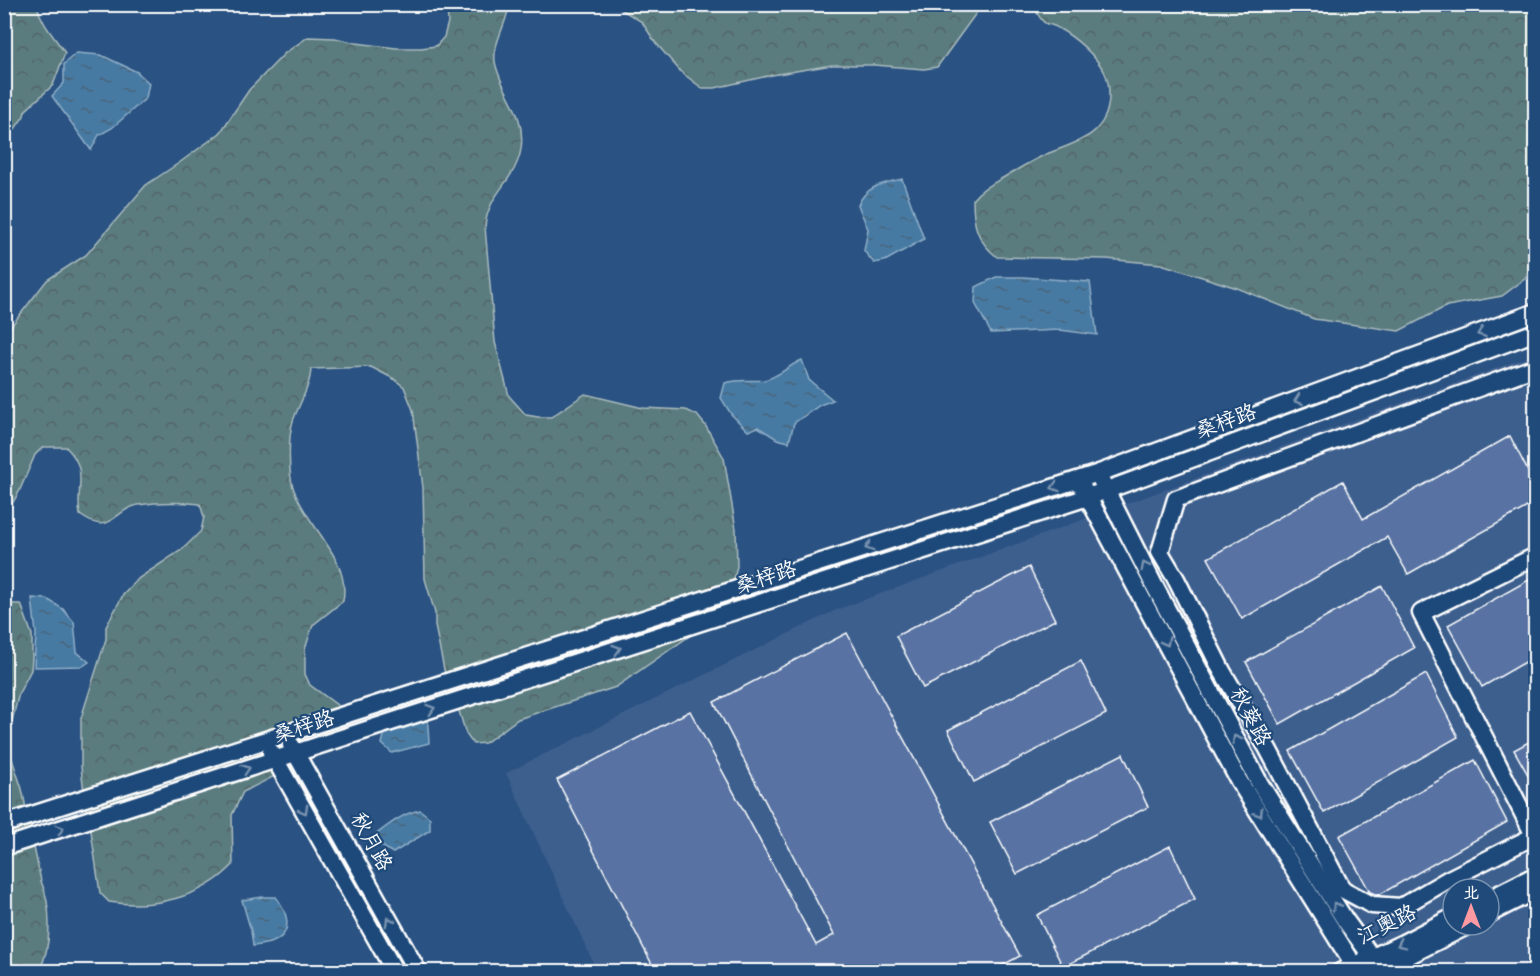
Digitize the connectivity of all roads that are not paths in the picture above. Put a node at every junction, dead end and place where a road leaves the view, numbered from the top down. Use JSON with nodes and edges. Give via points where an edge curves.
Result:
{"nodes":[{"id":1,"x":1536,"y":312,"type":"edge"},
{"id":2,"x":1536,"y":332,"type":"edge"},
{"id":3,"x":1536,"y":367,"type":"edge"},
{"id":4,"x":1099,"y":473,"type":"junction"},
{"id":5,"x":1079,"y":480,"type":"junction"},
{"id":6,"x":1106,"y":490,"type":"junction"},
{"id":7,"x":1088,"y":497,"type":"junction"},
{"id":8,"x":1536,"y":556,"type":"edge"},
{"id":9,"x":286,"y":734,"type":"junction"},
{"id":10,"x":265,"y":741,"type":"junction"},
{"id":11,"x":295,"y":753,"type":"junction"},
{"id":12,"x":276,"y":760,"type":"junction"},
{"id":13,"x":4,"y":824,"type":"edge"},
{"id":14,"x":1535,"y":835,"type":"edge"},
{"id":15,"x":4,"y":847,"type":"edge"},
{"id":16,"x":1536,"y":875,"type":"edge"},
{"id":17,"x":1536,"y":890,"type":"edge"},
{"id":18,"x":1501,"y":893,"type":"edge"},
{"id":19,"x":1501,"y":908,"type":"edge"},
{"id":20,"x":1441,"y":925,"type":"edge"},
{"id":21,"x":1443,"y":937,"type":"edge"},
{"id":22,"x":1377,"y":968,"type":"edge"},
{"id":23,"x":1351,"y":969,"type":"edge"},
{"id":24,"x":395,"y":972,"type":"edge"},
{"id":25,"x":418,"y":972,"type":"edge"}],
"edges":[{"from":1,"to":4,"type":"street","name":"桑梓路","one_way":true},
{"from":2,"to":6,"type":"street","name":"桑梓路"},
{"from":3,"to":14,"type":"street","via":[[1176,499],[1160,552],[1342,889],[1372,905],[1401,907]]},
{"from":4,"to":5,"type":"street","name":"桑梓路"},
{"from":4,"to":6,"type":"street","name":"秋葵路"},
{"from":5,"to":7,"type":"street","name":"秋葵路"},
{"from":5,"to":9,"type":"street","name":"桑梓路","one_way":true},
{"from":6,"to":7,"type":"street","name":"桑梓路"},
{"from":22,"to":6,"type":"street","name":"秋葵路","one_way":true,"via":[[1260,784]]},
{"from":11,"to":7,"type":"street","name":"桑梓路","one_way":true},
{"from":7,"to":23,"type":"street","name":"秋葵路","one_way":true,"via":[[1239,781]]},
{"from":8,"to":14,"type":"street","via":[[1421,613]]},
{"from":9,"to":10,"type":"street","name":"桑梓路"},
{"from":9,"to":11,"type":"street","name":"秋月路"},
{"from":10,"to":12,"type":"street","name":"秋月路"},
{"from":10,"to":13,"type":"street","name":"桑梓路"},
{"from":11,"to":12,"type":"street","name":"桑梓路"},
{"from":25,"to":11,"type":"street","name":"秋月路","one_way":true},
{"from":15,"to":12,"type":"street","name":"桑梓路","one_way":true},
{"from":12,"to":24,"type":"street","name":"秋月路","one_way":true},
{"from":16,"to":18,"type":"street"},
{"from":17,"to":19,"type":"street"},
{"from":20,"to":22,"type":"street","name":"江奥路","one_way":true},
{"from":21,"to":22,"type":"street","name":"江奥路"},
{"from":22,"to":23,"type":"street","name":"江奥路"}]}
